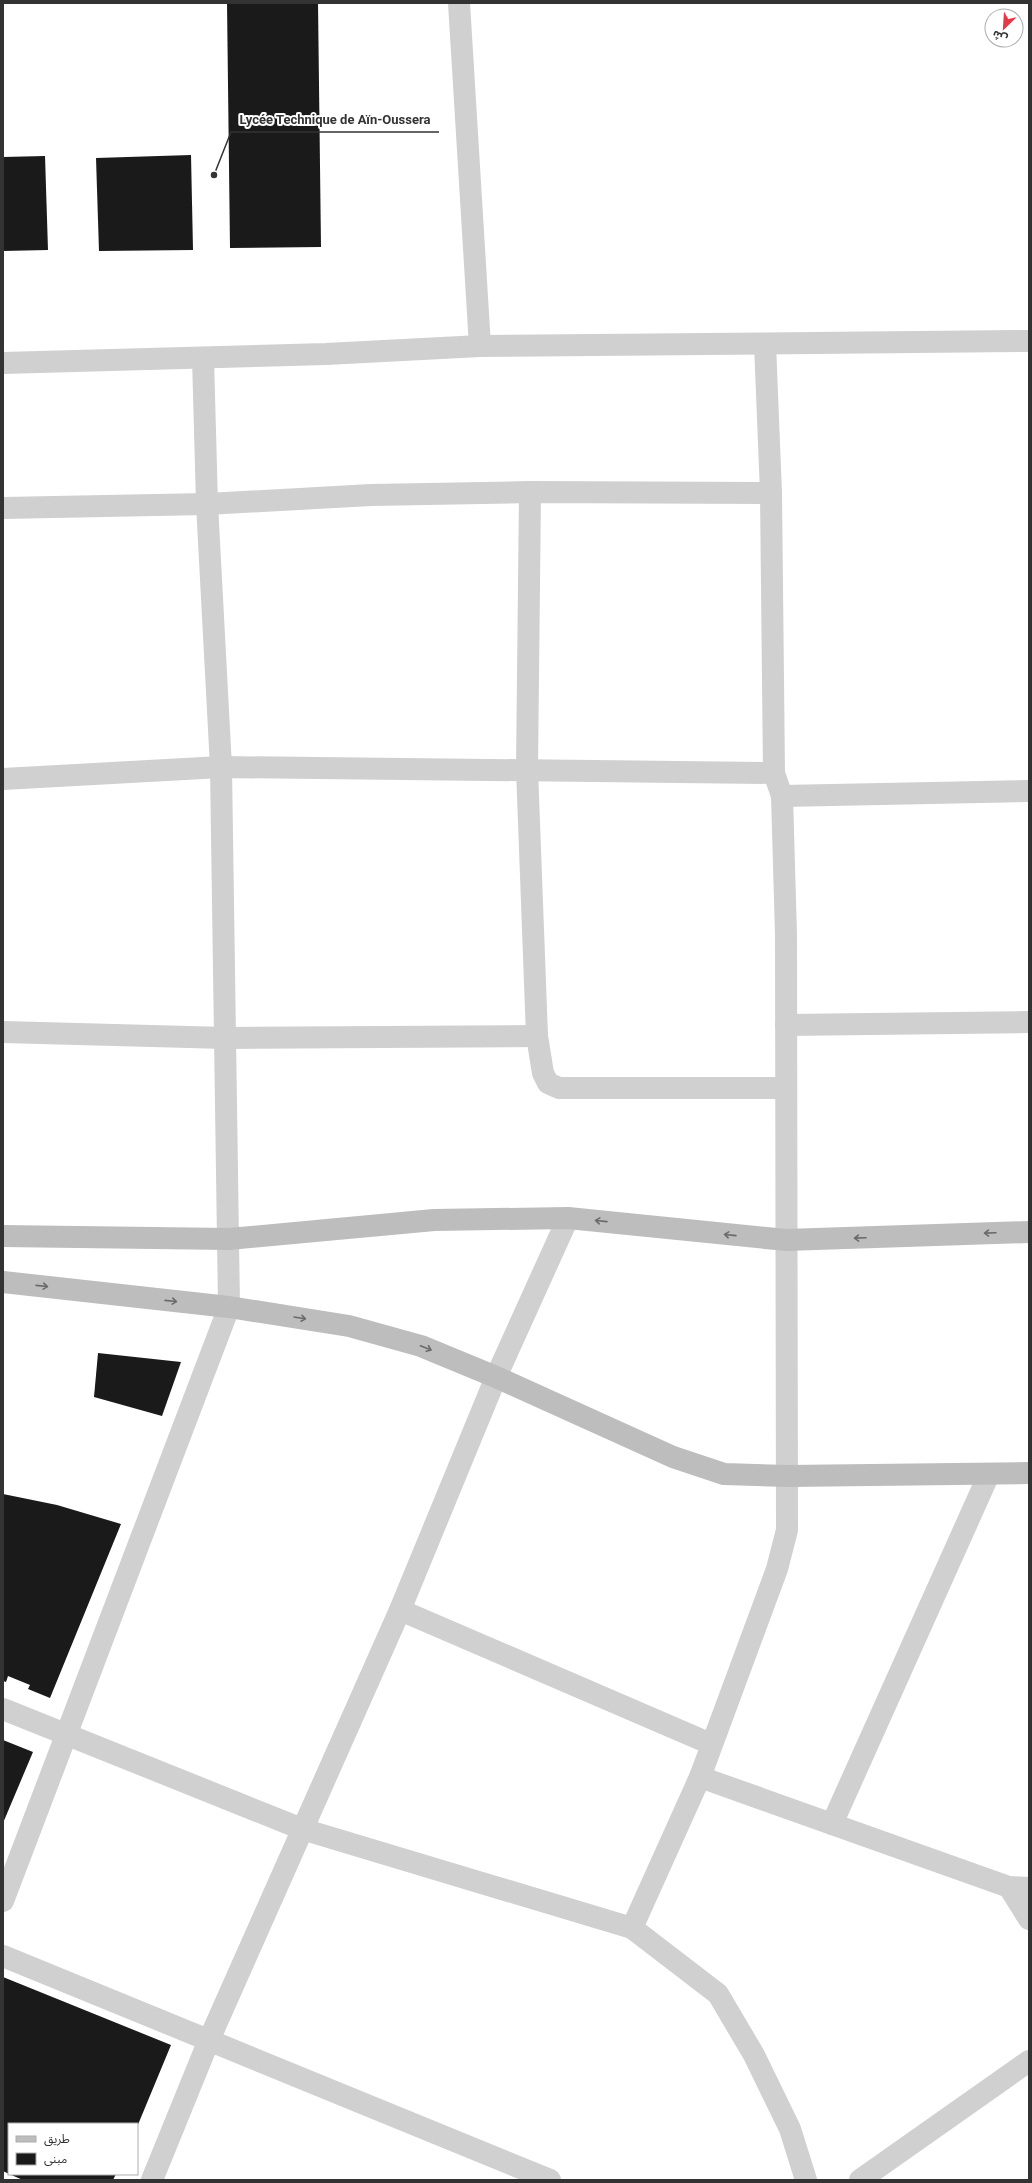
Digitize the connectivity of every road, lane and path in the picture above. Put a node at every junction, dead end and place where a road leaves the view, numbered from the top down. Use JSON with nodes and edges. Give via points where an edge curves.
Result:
{"nodes":[{"id":1,"x":459,"y":3,"type":"edge"},
{"id":2,"x":1029,"y":341,"type":"edge"},
{"id":3,"x":765,"y":344,"type":"junction"},
{"id":4,"x":480,"y":346,"type":"junction"},
{"id":5,"x":203,"y":358,"type":"junction"},
{"id":6,"x":3,"y":363,"type":"edge"},
{"id":7,"x":530,"y":492,"type":"junction"},
{"id":8,"x":771,"y":493,"type":"junction"},
{"id":9,"x":207,"y":504,"type":"junction"},
{"id":10,"x":3,"y":508,"type":"edge"},
{"id":11,"x":220,"y":767,"type":"junction"},
{"id":12,"x":527,"y":769,"type":"junction"},
{"id":13,"x":774,"y":773,"type":"junction"},
{"id":14,"x":3,"y":779,"type":"edge"},
{"id":15,"x":1029,"y":791,"type":"edge"},
{"id":16,"x":782,"y":796,"type":"junction"},
{"id":17,"x":1029,"y":1022,"type":"edge"},
{"id":18,"x":786,"y":1025,"type":"junction"},
{"id":19,"x":3,"y":1032,"type":"edge"},
{"id":20,"x":537,"y":1036,"type":"junction"},
{"id":21,"x":226,"y":1038,"type":"junction"},
{"id":22,"x":786,"y":1088,"type":"junction"},
{"id":23,"x":568,"y":1218,"type":"junction"},
{"id":24,"x":1029,"y":1232,"type":"edge"},
{"id":25,"x":3,"y":1236,"type":"edge"},
{"id":26,"x":229,"y":1239,"type":"junction"},
{"id":27,"x":786,"y":1240,"type":"junction"},
{"id":28,"x":3,"y":1282,"type":"edge"},
{"id":29,"x":229,"y":1307,"type":"junction"},
{"id":30,"x":496,"y":1377,"type":"junction"},
{"id":31,"x":1029,"y":1473,"type":"edge"},
{"id":32,"x":989,"y":1474,"type":"junction"},
{"id":33,"x":786,"y":1476,"type":"junction"},
{"id":34,"x":400,"y":1610,"type":"junction"},
{"id":35,"x":3,"y":1709,"type":"edge"},
{"id":36,"x":68,"y":1734,"type":"junction"},
{"id":37,"x":711,"y":1744,"type":"junction"},
{"id":38,"x":700,"y":1777,"type":"junction"},
{"id":39,"x":832,"y":1824,"type":"junction"},
{"id":40,"x":302,"y":1829,"type":"junction"},
{"id":41,"x":1019,"y":1887,"type":"edge"},
{"id":42,"x":3,"y":1901,"type":"edge"},
{"id":43,"x":1029,"y":1919,"type":"edge"},
{"id":44,"x":632,"y":1928,"type":"junction"},
{"id":45,"x":3,"y":1956,"type":"edge"},
{"id":46,"x":209,"y":2040,"type":"junction"},
{"id":47,"x":1029,"y":2061,"type":"edge"},
{"id":48,"x":803,"y":2177,"type":"edge"},
{"id":49,"x":152,"y":2180,"type":"edge"},
{"id":50,"x":550,"y":2180,"type":"edge"},
{"id":51,"x":860,"y":2180,"type":"edge"}],
"edges":[{"from":1,"to":4,"type":"street"},
{"from":2,"to":3,"type":"street"},
{"from":3,"to":4,"type":"street"},
{"from":3,"to":8,"type":"street"},
{"from":4,"to":5,"type":"street"},
{"from":5,"to":6,"type":"street"},
{"from":5,"to":9,"type":"street"},
{"from":7,"to":8,"type":"street"},
{"from":7,"to":9,"type":"street","via":[[371,495]]},
{"from":7,"to":12,"type":"street"},
{"from":8,"to":13,"type":"street"},
{"from":9,"to":10,"type":"street"},
{"from":9,"to":11,"type":"street"},
{"from":11,"to":12,"type":"street"},
{"from":11,"to":14,"type":"street"},
{"from":11,"to":21,"type":"street"},
{"from":12,"to":13,"type":"street"},
{"from":12,"to":20,"type":"street"},
{"from":13,"to":16,"type":"street"},
{"from":15,"to":16,"type":"street"},
{"from":16,"to":18,"type":"street"},
{"from":17,"to":18,"type":"street"},
{"from":18,"to":22,"type":"street"},
{"from":19,"to":21,"type":"street"},
{"from":20,"to":21,"type":"street"},
{"from":20,"to":22,"type":"street","via":[[543,1073],[548,1083],[559,1088]]},
{"from":21,"to":26,"type":"street"},
{"from":22,"to":27,"type":"street"},
{"from":23,"to":26,"type":"street","via":[[434,1220]]},
{"from":27,"to":23,"type":"street","one_way":true},
{"from":23,"to":30,"type":"street"},
{"from":24,"to":27,"type":"street","one_way":true},
{"from":25,"to":26,"type":"street"},
{"from":26,"to":29,"type":"street"},
{"from":27,"to":33,"type":"street"},
{"from":28,"to":29,"type":"street","one_way":true},
{"from":29,"to":30,"type":"street","one_way":true,"via":[[349,1326],[421,1346]]},
{"from":29,"to":36,"type":"street"},
{"from":30,"to":33,"type":"street","via":[[640,1443],[705,1469],[724,1474]]},
{"from":30,"to":34,"type":"street"},
{"from":31,"to":32,"type":"street"},
{"from":32,"to":33,"type":"street"},
{"from":32,"to":39,"type":"street"},
{"from":33,"to":37,"type":"street","via":[[787,1530],[777,1569]]},
{"from":34,"to":37,"type":"street"},
{"from":34,"to":40,"type":"street"},
{"from":35,"to":36,"type":"street"},
{"from":36,"to":40,"type":"street"},
{"from":36,"to":42,"type":"street"},
{"from":37,"to":38,"type":"street"},
{"from":38,"to":39,"type":"street"},
{"from":38,"to":44,"type":"street"},
{"from":39,"to":41,"type":"street"},
{"from":40,"to":44,"type":"street"},
{"from":40,"to":46,"type":"street"},
{"from":41,"to":43,"type":"street"},
{"from":44,"to":48,"type":"street","via":[[718,1994],[761,2068],[790,2129]]},
{"from":45,"to":46,"type":"street"},
{"from":46,"to":49,"type":"street"},
{"from":46,"to":50,"type":"street"},
{"from":47,"to":51,"type":"street"}]}
